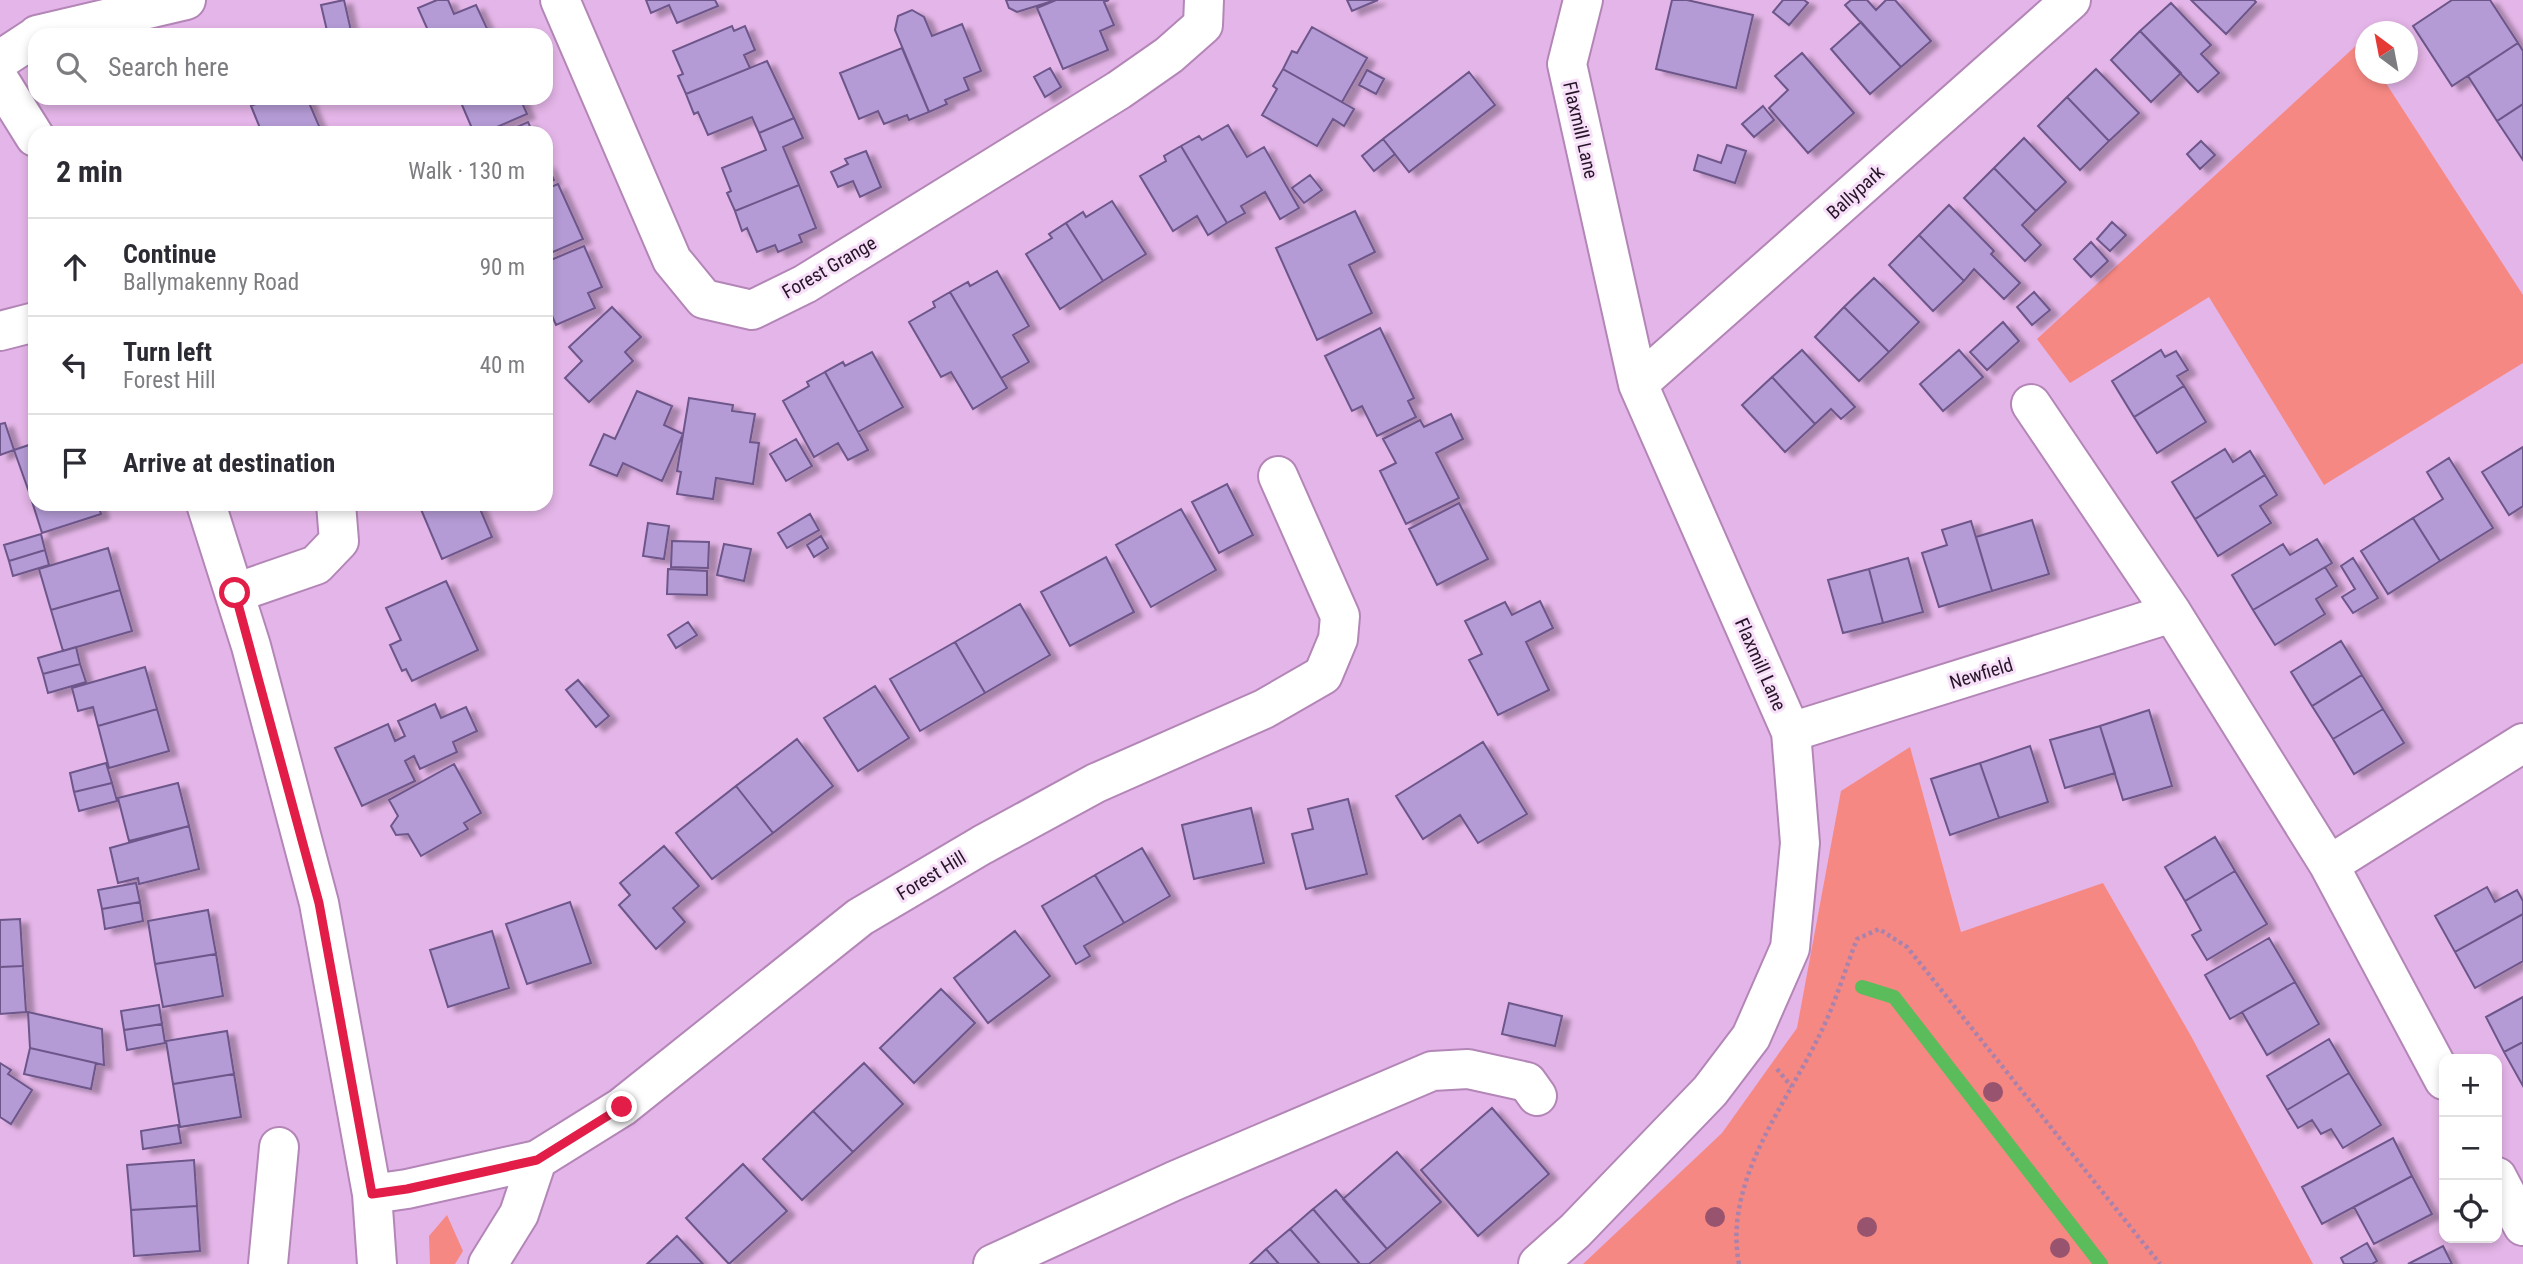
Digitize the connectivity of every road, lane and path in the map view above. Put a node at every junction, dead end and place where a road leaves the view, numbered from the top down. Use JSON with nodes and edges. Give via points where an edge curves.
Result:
{"nodes":[{"id":1,"x":186,"y":0,"type":"edge"},
{"id":2,"x":560,"y":0,"type":"edge"},
{"id":3,"x":1203,"y":0,"type":"edge"},
{"id":4,"x":1583,"y":0,"type":"edge"},
{"id":5,"x":2071,"y":0,"type":"edge"},
{"id":6,"x":69,"y":28,"type":"edge"},
{"id":7,"x":28,"y":41,"type":"edge"},
{"id":8,"x":0,"y":60,"type":"edge"},
{"id":9,"x":0,"y":81,"type":"edge"},
{"id":10,"x":28,"y":126,"type":"edge"},
{"id":11,"x":28,"y":324,"type":"edge"},
{"id":12,"x":0,"y":331,"type":"edge"},
{"id":13,"x":1638,"y":384,"type":"junction"},
{"id":14,"x":2031,"y":404,"type":"dead end"},
{"id":15,"x":1278,"y":476,"type":"dead end"},
{"id":16,"x":208,"y":511,"type":"edge"},
{"id":17,"x":337,"y":511,"type":"edge"},
{"id":18,"x":235,"y":593,"type":"junction"},
{"id":19,"x":2172,"y":613,"type":"junction"},
{"id":20,"x":1791,"y":732,"type":"junction"},
{"id":21,"x":2523,"y":743,"type":"edge"},
{"id":22,"x":2329,"y":865,"type":"junction"},
{"id":23,"x":2439,"y":1071,"type":"edge"},
{"id":24,"x":1537,"y":1096,"type":"dead end"},
{"id":25,"x":279,"y":1147,"type":"dead end"},
{"id":26,"x":537,"y":1160,"type":"junction"},
{"id":27,"x":2499,"y":1180,"type":"edge"},
{"id":28,"x":372,"y":1194,"type":"junction"},
{"id":29,"x":2523,"y":1226,"type":"edge"},
{"id":30,"x":268,"y":1264,"type":"edge"},
{"id":31,"x":376,"y":1264,"type":"edge"},
{"id":32,"x":488,"y":1264,"type":"edge"},
{"id":33,"x":993,"y":1264,"type":"edge"},
{"id":34,"x":1538,"y":1264,"type":"edge"},
{"id":35,"x":1739,"y":1264,"type":"edge"},
{"id":36,"x":2160,"y":1264,"type":"edge"}],
"edges":[{"from":1,"to":6,"type":"street"},
{"from":2,"to":3,"type":"street","name":"Forest Grange","via":[[671,260],[704,299],[752,310],[804,284],[1119,90],[1203,25]]},
{"from":4,"to":13,"type":"street","name":"Flaxmill Lane","via":[[1567,64]]},
{"from":5,"to":13,"type":"street","name":"Ballypark"},
{"from":7,"to":8,"type":"street"},
{"from":9,"to":10,"type":"street"},
{"from":11,"to":12,"type":"street"},
{"from":13,"to":20,"type":"street","name":"Flaxmill Lane"},
{"from":14,"to":19,"type":"street"},
{"from":15,"to":26,"type":"street","name":"Forest Hill","via":[[1340,616],[1338,639],[1323,675],[1264,709],[1096,783],[860,917],[622,1107]]},
{"from":16,"to":18,"type":"street"},
{"from":17,"to":18,"type":"street","via":[[339,541],[316,565]]},
{"from":18,"to":28,"type":"street","via":[[319,903]]},
{"from":19,"to":20,"type":"street","name":"Newfield"},
{"from":19,"to":22,"type":"street"},
{"from":20,"to":34,"type":"street","name":"Flaxmill Lane","via":[[1800,843],[1790,948],[1751,1037],[1710,1091]]},
{"from":21,"to":22,"type":"street"},
{"from":22,"to":23,"type":"street"},
{"from":24,"to":33,"type":"street","via":[[1527,1082],[1468,1069],[1432,1072],[1174,1181]]},
{"from":25,"to":30,"type":"street"},
{"from":26,"to":28,"type":"street","name":"Forest Hill"},
{"from":26,"to":32,"type":"street","via":[[519,1214]]},
{"from":27,"to":29,"type":"street"},
{"from":28,"to":31,"type":"street"},
{"from":35,"to":36,"type":"path","via":[[1742,1191],[1821,1032],[1857,939],[1879,929],[1907,947]]}]}
